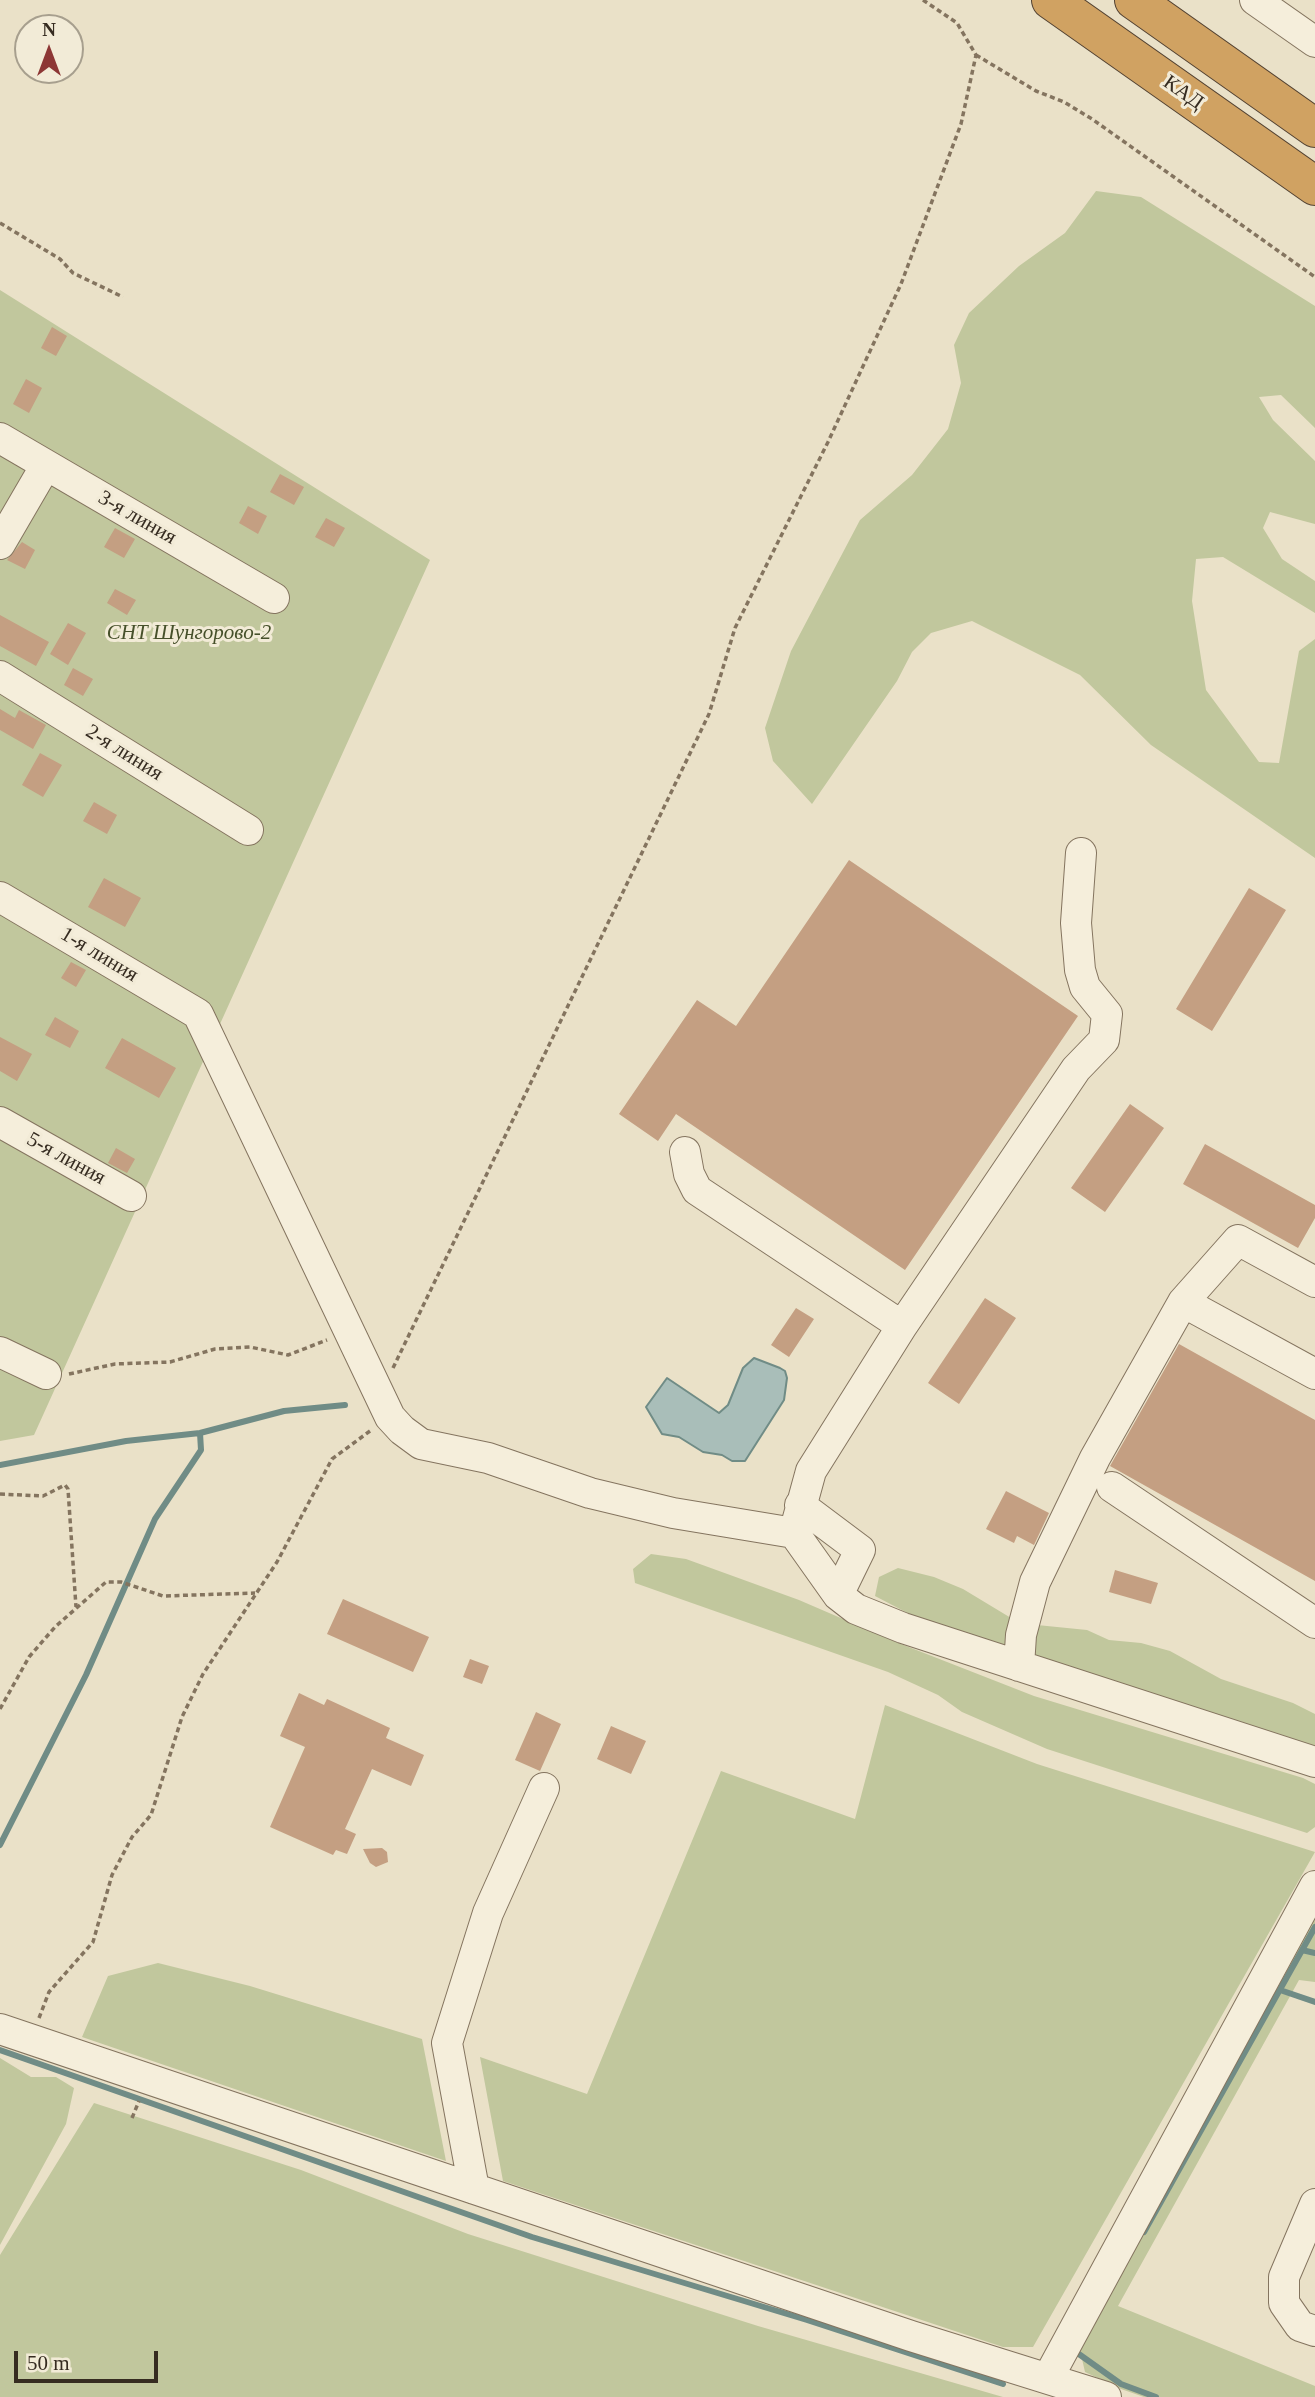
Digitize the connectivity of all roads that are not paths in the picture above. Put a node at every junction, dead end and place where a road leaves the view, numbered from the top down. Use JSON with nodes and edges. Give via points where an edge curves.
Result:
{"nodes":[{"id":1,"x":1051,"y":0,"type":"edge"},
{"id":2,"x":1134,"y":0,"type":"edge"},
{"id":3,"x":1255,"y":0,"type":"edge"},
{"id":4,"x":1315,"y":42,"type":"edge"},
{"id":5,"x":1315,"y":128,"type":"edge"},
{"id":6,"x":1315,"y":186,"type":"edge"},
{"id":7,"x":0,"y":438,"type":"edge"},
{"id":8,"x":46,"y":465,"type":"junction"},
{"id":9,"x":0,"y":544,"type":"edge"},
{"id":10,"x":274,"y":598,"type":"dead end"},
{"id":11,"x":0,"y":676,"type":"edge"},
{"id":12,"x":248,"y":830,"type":"dead end"},
{"id":13,"x":1082,"y":853,"type":"dead end"},
{"id":14,"x":0,"y":897,"type":"edge"},
{"id":15,"x":0,"y":1122,"type":"edge"},
{"id":16,"x":685,"y":1152,"type":"dead end"},
{"id":17,"x":131,"y":1196,"type":"dead end"},
{"id":18,"x":1315,"y":1282,"type":"edge"},
{"id":19,"x":1183,"y":1302,"type":"junction"},
{"id":20,"x":902,"y":1326,"type":"junction"},
{"id":21,"x":0,"y":1352,"type":"edge"},
{"id":22,"x":46,"y":1374,"type":"road end"},
{"id":23,"x":1315,"y":1374,"type":"edge"},
{"id":24,"x":1112,"y":1487,"type":"dead end"},
{"id":25,"x":797,"y":1519,"type":"junction"},
{"id":26,"x":838,"y":1595,"type":"junction"},
{"id":27,"x":1315,"y":1623,"type":"edge"},
{"id":28,"x":1019,"y":1666,"type":"junction"},
{"id":29,"x":1315,"y":1762,"type":"edge"},
{"id":30,"x":544,"y":1788,"type":"dead end"},
{"id":31,"x":1315,"y":1886,"type":"edge"},
{"id":32,"x":0,"y":2029,"type":"edge"},
{"id":33,"x":474,"y":2189,"type":"junction"},
{"id":34,"x":1315,"y":2204,"type":"edge"},
{"id":35,"x":1315,"y":2331,"type":"edge"},
{"id":36,"x":1048,"y":2378,"type":"junction"},
{"id":37,"x":1106,"y":2397,"type":"edge"}],
"edges":[{"from":1,"to":6,"type":"highway","name":"КАД"},
{"from":2,"to":5,"type":"highway"},
{"from":3,"to":4,"type":"street"},
{"from":7,"to":8,"type":"street","name":"3-я линия"},
{"from":8,"to":9,"type":"street"},
{"from":8,"to":10,"type":"street","name":"3-я линия"},
{"from":11,"to":12,"type":"street","name":"2-я линия"},
{"from":13,"to":20,"type":"street","via":[[1076,923],[1080,970],[1084,987],[1107,1014],[1104,1040],[1076,1069]]},
{"from":14,"to":25,"type":"street","name":"1-я линия","via":[[198,1014],[347,1332],[402,1430],[421,1444],[488,1458],[590,1493],[738,1526]]},
{"from":15,"to":17,"type":"street","name":"5-я линия"},
{"from":16,"to":20,"type":"street","via":[[697,1190]]},
{"from":18,"to":19,"type":"street","via":[[1238,1240]]},
{"from":19,"to":23,"type":"street"},
{"from":19,"to":28,"type":"street","via":[[1095,1458],[1035,1582],[1021,1635]]},
{"from":20,"to":25,"type":"street","via":[[811,1471]]},
{"from":21,"to":22,"type":"street"},
{"from":24,"to":27,"type":"street"},
{"from":25,"to":26,"type":"street"},
{"from":25,"to":26,"type":"street","via":[[860,1550]]},
{"from":26,"to":28,"type":"street","via":[[856,1609],[903,1628]]},
{"from":28,"to":29,"type":"street"},
{"from":30,"to":33,"type":"street","via":[[488,1913],[447,2043]]},
{"from":31,"to":36,"type":"street"},
{"from":32,"to":33,"type":"street"},
{"from":33,"to":36,"type":"street"},
{"from":34,"to":35,"type":"street","via":[[1284,2277],[1284,2303],[1300,2326]]},
{"from":36,"to":37,"type":"street"}]}
